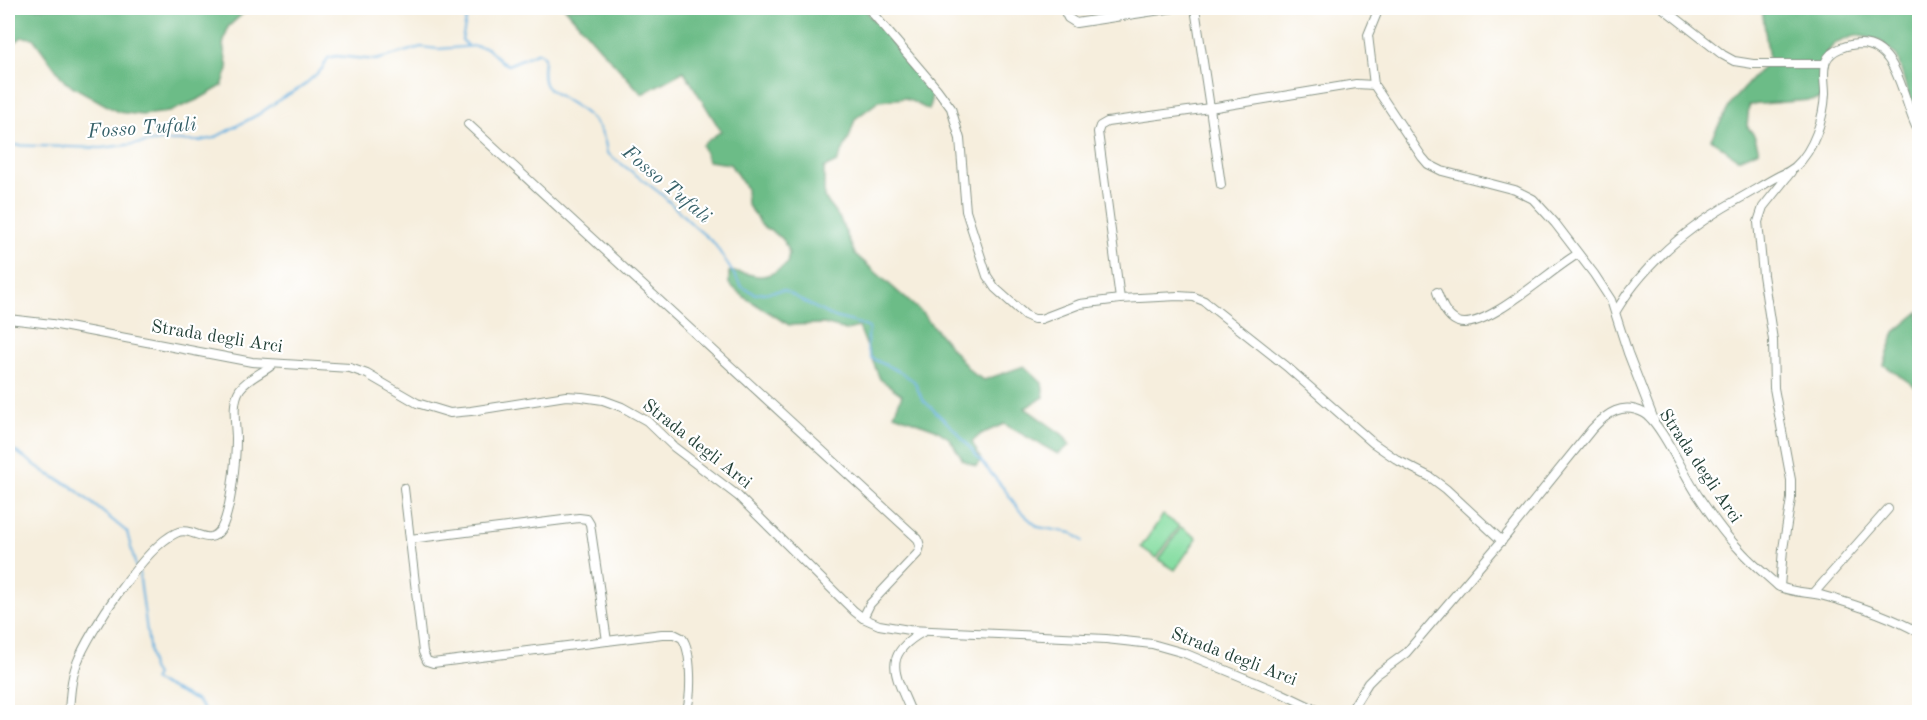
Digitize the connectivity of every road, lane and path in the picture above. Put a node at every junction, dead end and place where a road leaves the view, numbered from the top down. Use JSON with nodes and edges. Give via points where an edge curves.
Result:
{"nodes":[{"id":1,"x":868,"y":8,"type":"edge"},
{"id":2,"x":1063,"y":8,"type":"edge"},
{"id":3,"x":1174,"y":8,"type":"edge"},
{"id":4,"x":1195,"y":8,"type":"edge"},
{"id":5,"x":1379,"y":8,"type":"edge"},
{"id":6,"x":1663,"y":8,"type":"edge"},
{"id":7,"x":1825,"y":63,"type":"junction"},
{"id":8,"x":1374,"y":85,"type":"junction"},
{"id":9,"x":1209,"y":108,"type":"junction"},
{"id":10,"x":468,"y":124,"type":"dead end"},
{"id":11,"x":1920,"y":134,"type":"edge"},
{"id":12,"x":1795,"y":167,"type":"junction"},
{"id":13,"x":1221,"y":185,"type":"dead end"},
{"id":14,"x":1578,"y":254,"type":"junction"},
{"id":15,"x":1437,"y":292,"type":"dead end"},
{"id":16,"x":1120,"y":299,"type":"junction"},
{"id":17,"x":1616,"y":311,"type":"junction"},
{"id":18,"x":8,"y":320,"type":"edge"},
{"id":19,"x":272,"y":365,"type":"junction"},
{"id":20,"x":1654,"y":420,"type":"junction"},
{"id":21,"x":404,"y":488,"type":"dead end"},
{"id":22,"x":1888,"y":509,"type":"dead end"},
{"id":23,"x":410,"y":539,"type":"junction"},
{"id":24,"x":1502,"y":541,"type":"junction"},
{"id":25,"x":1780,"y":587,"type":"junction"},
{"id":26,"x":1814,"y":593,"type":"junction"},
{"id":27,"x":862,"y":618,"type":"junction"},
{"id":28,"x":923,"y":632,"type":"junction"},
{"id":29,"x":1920,"y":633,"type":"edge"},
{"id":30,"x":607,"y":641,"type":"junction"},
{"id":31,"x":69,"y":712,"type":"edge"},
{"id":32,"x":686,"y":712,"type":"edge"},
{"id":33,"x":911,"y":712,"type":"edge"},
{"id":34,"x":1321,"y":712,"type":"edge"},
{"id":35,"x":1350,"y":712,"type":"edge"}],
"edges":[{"from":1,"to":16,"type":"street","via":[[952,111],[960,139],[966,211],[993,286],[1034,319],[1087,303]]},
{"from":2,"to":3,"type":"street","via":[[1076,23]]},
{"from":4,"to":9,"type":"street"},
{"from":5,"to":8,"type":"street","via":[[1368,35]]},
{"from":6,"to":7,"type":"street","via":[[1734,61]]},
{"from":7,"to":11,"type":"street","via":[[1832,53],[1848,46],[1880,50],[1895,71]]},
{"from":7,"to":12,"type":"street","via":[[1820,124]]},
{"from":8,"to":9,"type":"street","via":[[1359,84]]},
{"from":8,"to":14,"type":"street","via":[[1428,164],[1530,197]]},
{"from":9,"to":13,"type":"street"},
{"from":9,"to":16,"type":"street","via":[[1107,122],[1099,127]]},
{"from":10,"to":27,"type":"street","via":[[918,539],[918,553],[870,603]]},
{"from":12,"to":17,"type":"street","via":[[1681,236],[1634,284]]},
{"from":12,"to":25,"type":"street","via":[[1763,207],[1758,222],[1773,340],[1774,388],[1791,480]]},
{"from":14,"to":15,"type":"street","via":[[1503,307],[1473,322],[1450,317]]},
{"from":14,"to":17,"type":"street"},
{"from":16,"to":24,"type":"street","via":[[1185,296],[1210,304],[1374,443],[1450,492]]},
{"from":17,"to":20,"type":"street"},
{"from":18,"to":19,"type":"street","name":"Strada degli Arci","via":[[52,324]]},
{"from":19,"to":27,"type":"street","name":"Strada degli Arci","via":[[350,368],[417,403],[450,413],[566,396],[618,405],[647,421],[732,491]]},
{"from":19,"to":31,"type":"street","via":[[243,385],[236,397],[235,451],[229,505],[222,527],[209,538],[189,531],[175,533],[135,570],[84,648],[73,678]]},
{"from":20,"to":24,"type":"street","name":"Strada degli Arci","via":[[1633,410],[1606,414]]},
{"from":20,"to":25,"type":"street","name":"Strada degli Arci","via":[[1688,482],[1716,521],[1737,548]]},
{"from":21,"to":23,"type":"street"},
{"from":22,"to":26,"type":"street"},
{"from":23,"to":30,"type":"street","via":[[587,519]]},
{"from":23,"to":30,"type":"street","via":[[427,661]]},
{"from":24,"to":35,"type":"street","name":"Strada degli Arci","via":[[1404,655],[1370,680]]},
{"from":25,"to":26,"type":"street"},
{"from":26,"to":29,"type":"street","via":[[1880,613]]},
{"from":27,"to":28,"type":"street","name":"Strada degli Arci","via":[[885,627]]},
{"from":28,"to":33,"type":"street","via":[[904,645],[894,661]]},
{"from":28,"to":34,"type":"street","name":"Strada degli Arci","via":[[1152,644],[1239,675]]},
{"from":30,"to":32,"type":"street","via":[[667,633],[682,638],[690,682]]}]}
